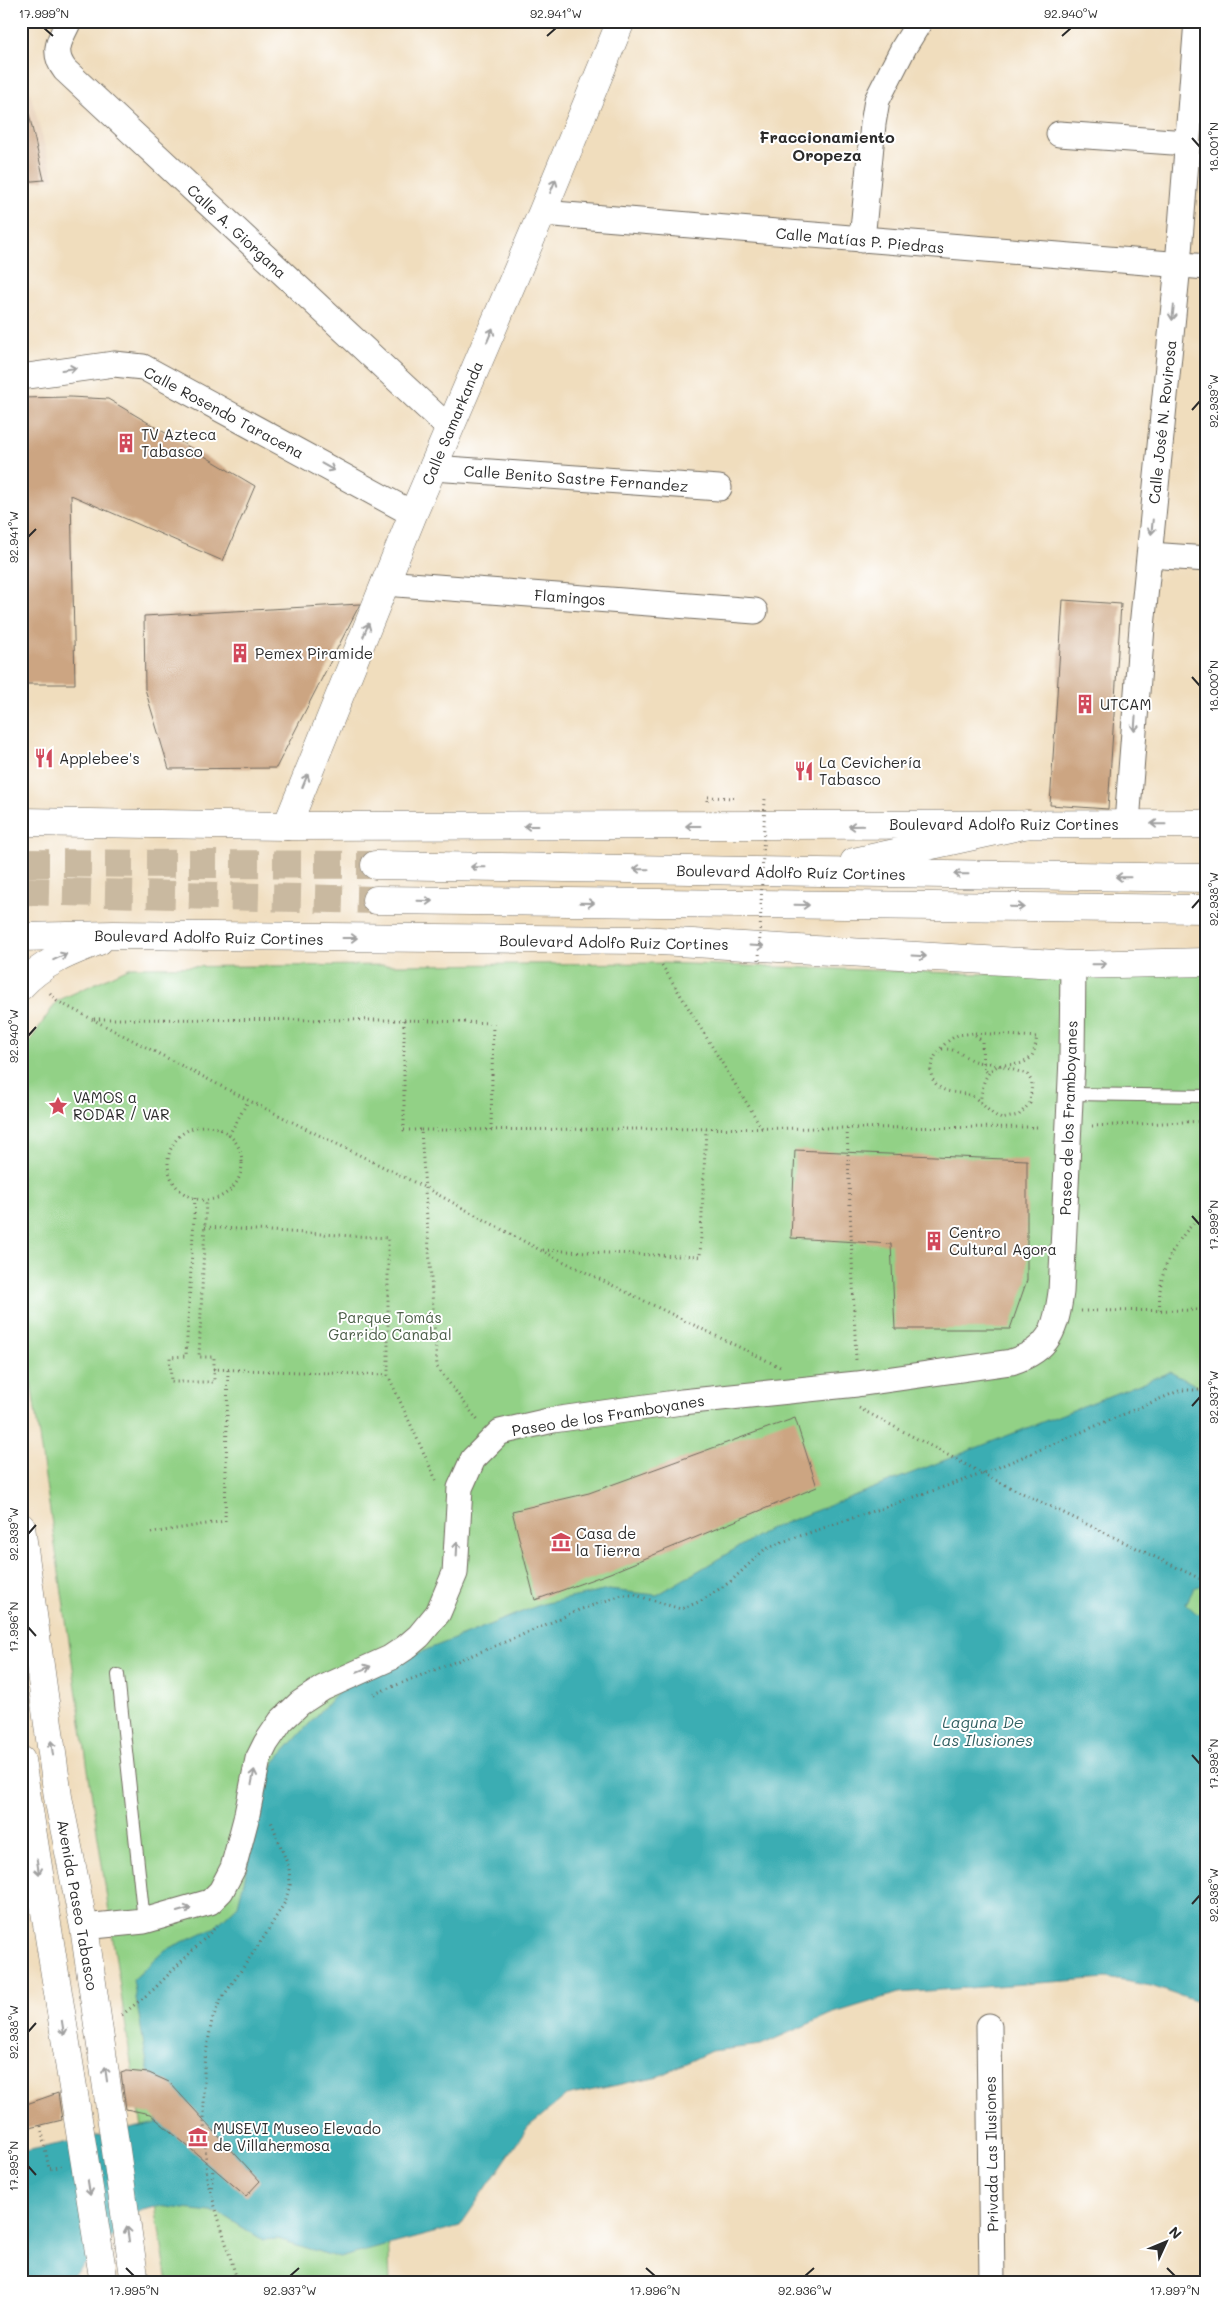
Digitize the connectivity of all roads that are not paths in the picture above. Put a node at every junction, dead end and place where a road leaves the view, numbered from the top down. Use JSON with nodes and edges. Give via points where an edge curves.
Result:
{"nodes":[{"id":1,"x":69,"y":21,"type":"edge"},
{"id":2,"x":621,"y":21,"type":"edge"},
{"id":3,"x":920,"y":21,"type":"edge"},
{"id":4,"x":1197,"y":21,"type":"edge"},
{"id":5,"x":1199,"y":96,"type":"edge"},
{"id":6,"x":1059,"y":134,"type":"dead end"},
{"id":7,"x":1187,"y":143,"type":"junction"},
{"id":8,"x":542,"y":213,"type":"junction"},
{"id":9,"x":862,"y":240,"type":"junction"},
{"id":10,"x":1178,"y":265,"type":"junction"},
{"id":11,"x":1207,"y":267,"type":"edge"},
{"id":12,"x":21,"y":376,"type":"edge"},
{"id":13,"x":449,"y":428,"type":"junction"},
{"id":14,"x":433,"y":468,"type":"junction"},
{"id":15,"x":719,"y":488,"type":"dead end"},
{"id":16,"x":413,"y":514,"type":"junction"},
{"id":17,"x":1150,"y":555,"type":"junction"},
{"id":18,"x":1207,"y":559,"type":"edge"},
{"id":19,"x":384,"y":583,"type":"junction"},
{"id":20,"x":755,"y":610,"type":"dead end"},
{"id":21,"x":21,"y":822,"type":"edge"},
{"id":22,"x":1127,"y":823,"type":"junction"},
{"id":23,"x":1028,"y":824,"type":"junction"},
{"id":24,"x":1207,"y":824,"type":"edge"},
{"id":25,"x":287,"y":826,"type":"junction"},
{"id":26,"x":375,"y":866,"type":"tunnel mouth"},
{"id":27,"x":808,"y":872,"type":"junction"},
{"id":28,"x":1207,"y":878,"type":"edge"},
{"id":29,"x":376,"y":900,"type":"tunnel mouth"},
{"id":30,"x":1207,"y":909,"type":"edge"},
{"id":31,"x":114,"y":935,"type":"junction"},
{"id":32,"x":21,"y":937,"type":"edge"},
{"id":33,"x":1207,"y":962,"type":"edge"},
{"id":34,"x":1073,"y":964,"type":"junction"},
{"id":35,"x":27,"y":980,"type":"edge"},
{"id":36,"x":1070,"y":1094,"type":"junction"},
{"id":37,"x":1207,"y":1096,"type":"edge"},
{"id":38,"x":21,"y":1527,"type":"edge"},
{"id":39,"x":118,"y":1675,"type":"dead end"},
{"id":40,"x":21,"y":1760,"type":"edge"},
{"id":41,"x":58,"y":1797,"type":"junction"},
{"id":42,"x":24,"y":1802,"type":"edge"},
{"id":43,"x":144,"y":1921,"type":"junction"},
{"id":44,"x":84,"y":1927,"type":"junction"},
{"id":45,"x":989,"y":2026,"type":"dead end"},
{"id":46,"x":104,"y":2283,"type":"edge"},
{"id":47,"x":135,"y":2283,"type":"edge"},
{"id":48,"x":992,"y":2283,"type":"edge"}],
"edges":[{"from":1,"to":13,"type":"street","name":"Calle A. Giorgana","via":[[57,48],[58,60],[64,70]]},
{"from":8,"to":2,"type":"main road","name":"Calle Samarkanda","one_way":true},
{"from":3,"to":9,"type":"street","via":[[877,100]]},
{"from":4,"to":5,"type":"street","name":"Calle José N. Rovirosa"},
{"from":5,"to":7,"type":"street","name":"Calle José N. Rovirosa"},
{"from":6,"to":7,"type":"street"},
{"from":7,"to":10,"type":"street","name":"Calle José N. Rovirosa"},
{"from":8,"to":9,"type":"street","name":"Calle Matías P. Piedras"},
{"from":13,"to":8,"type":"main road","name":"Calle Samarkanda","one_way":true},
{"from":9,"to":10,"type":"street","name":"Calle Matías P. Piedras"},
{"from":10,"to":11,"type":"street","name":"Calle Matías P. Piedras"},
{"from":10,"to":17,"type":"street","name":"Calle José N. Rovirosa","one_way":true},
{"from":12,"to":16,"type":"street","name":"Calle Rosendo Taracena","one_way":true,"via":[[114,364],[143,367]]},
{"from":13,"to":14,"type":"main road","name":"Calle Samarkanda"},
{"from":14,"to":15,"type":"street","name":"Calle Benito Sastre Fernandez"},
{"from":14,"to":16,"type":"main road","name":"Calle Samarkanda"},
{"from":16,"to":19,"type":"main road","name":"Calle Samarkanda"},
{"from":17,"to":18,"type":"street"},
{"from":17,"to":22,"type":"street","name":"Calle José N. Rovirosa","one_way":true},
{"from":19,"to":20,"type":"street","name":"Flamingos"},
{"from":25,"to":19,"type":"main road","name":"Calle Samarkanda","one_way":true},
{"from":21,"to":25,"type":"main road","name":"Boulevard Adolfo Ruiz Cortines"},
{"from":22,"to":23,"type":"main road","name":"Boulevard Adolfo Ruiz Cortines"},
{"from":24,"to":22,"type":"main road","name":"Boulevard Adolfo Ruiz Cortines","one_way":true},
{"from":23,"to":25,"type":"main road","name":"Boulevard Adolfo Ruiz Cortines","one_way":true},
{"from":23,"to":27,"type":"main road"},
{"from":27,"to":26,"type":"main road","name":"Boulevard Adolfo Ruíz Cortines","one_way":true},
{"from":28,"to":27,"type":"main road","name":"Boulevard Adolfo Ruíz Cortines","one_way":true},
{"from":29,"to":30,"type":"main road","one_way":true},
{"from":31,"to":32,"type":"main road","name":"Boulevard Adolfo Ruiz Cortines"},
{"from":31,"to":34,"type":"main road","name":"Boulevard Adolfo Ruiz Cortines","one_way":true,"via":[[642,940]]},
{"from":35,"to":31,"type":"main road","one_way":true,"via":[[58,958]]},
{"from":34,"to":33,"type":"main road","name":"Boulevard Adolfo Ruiz Cortines","one_way":true},
{"from":34,"to":36,"type":"street","name":"Paseo de los Framboyanes"},
{"from":36,"to":37,"type":"lane"},
{"from":43,"to":36,"type":"street","name":"Paseo de los Framboyanes","one_way":true,"via":[[210,1902],[221,1891],[233,1868],[258,1759],[282,1721],[300,1703],[323,1688],[405,1648],[438,1613],[455,1573],[460,1488],[473,1459],[492,1438],[512,1428],[682,1402],[856,1395],[1023,1358],[1042,1348],[1055,1326],[1058,1312]]},
{"from":41,"to":38,"type":"main road","name":"Avenida Paseo Tabasco","one_way":true},
{"from":39,"to":43,"type":"lane"},
{"from":40,"to":42,"type":"main road"},
{"from":41,"to":42,"type":"main road"},
{"from":41,"to":44,"type":"main road","name":"Avenida Paseo Tabasco"},
{"from":42,"to":46,"type":"main road","one_way":true},
{"from":43,"to":44,"type":"street","name":"Paseo de los Framboyanes"},
{"from":47,"to":44,"type":"main road","name":"Avenida Paseo Tabasco","one_way":true},
{"from":45,"to":48,"type":"street","name":"Privada Las Ilusiones"}]}
